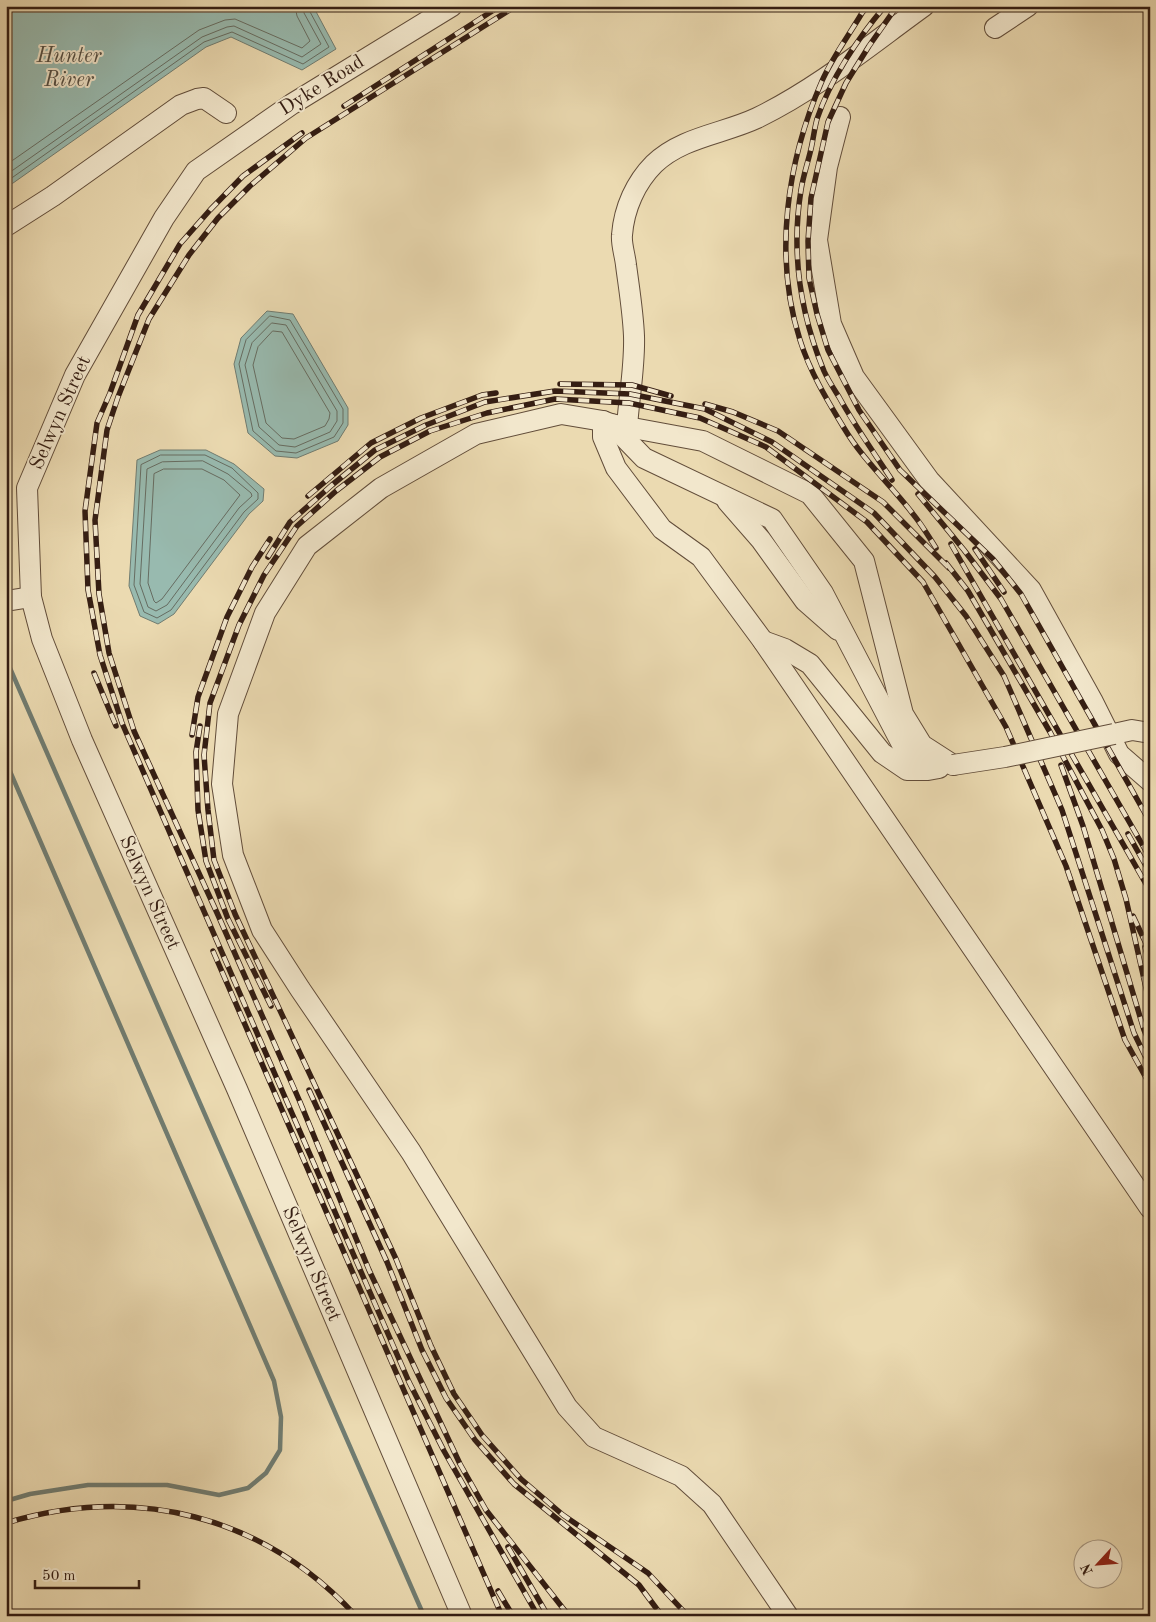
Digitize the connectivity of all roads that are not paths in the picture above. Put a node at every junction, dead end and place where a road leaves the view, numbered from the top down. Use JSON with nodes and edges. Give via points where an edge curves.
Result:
{"nodes":[{"id":1,"x":452,"y":6,"type":"edge"},
{"id":2,"x":924,"y":6,"type":"edge"},
{"id":3,"x":1028,"y":6,"type":"edge"},
{"id":4,"x":995,"y":28,"type":"dead end"},
{"id":5,"x":226,"y":113,"type":"dead end"},
{"id":6,"x":840,"y":116,"type":"dead end"},
{"id":7,"x":196,"y":171,"type":"joint"},
{"id":8,"x":6,"y":226,"type":"edge"},
{"id":9,"x":614,"y":424,"type":"junction"},
{"id":10,"x":31,"y":597,"type":"junction"},
{"id":11,"x":6,"y":601,"type":"edge"},
{"id":12,"x":763,"y":641,"type":"junction"},
{"id":13,"x":1150,"y":733,"type":"edge"},
{"id":14,"x":946,"y":766,"type":"junction"},
{"id":15,"x":1150,"y":780,"type":"edge"},
{"id":16,"x":1150,"y":1208,"type":"edge"},
{"id":17,"x":462,"y":1616,"type":"edge"},
{"id":18,"x":788,"y":1616,"type":"edge"}],
"edges":[{"from":1,"to":7,"type":"street","name":"Dyke Road","via":[[292,104]]},
{"from":2,"to":9,"type":"street","via":[[791,100],[756,118],[668,152],[641,179],[631,198],[622,235],[634,337],[632,385]]},
{"from":3,"to":4,"type":"street"},
{"from":5,"to":8,"type":"street","via":[[204,98],[181,105]]},
{"from":6,"to":15,"type":"street","via":[[827,167],[817,240],[831,324],[854,378],[929,480],[1031,590],[1119,754]]},
{"from":7,"to":10,"type":"street","name":"Selwyn Street","via":[[164,218],[75,375],[28,488]]},
{"from":9,"to":12,"type":"street","via":[[603,437],[616,468],[662,530],[701,557]]},
{"from":9,"to":14,"type":"street","via":[[644,458],[720,494],[762,540],[805,601],[847,638],[905,750]]},
{"from":9,"to":14,"type":"street","via":[[703,441],[810,494],[864,561],[903,714],[922,745]]},
{"from":9,"to":18,"type":"street","via":[[561,414],[476,434],[381,488],[306,546],[266,613],[228,714],[222,784],[233,855],[262,930],[411,1152],[567,1407],[594,1437],[681,1476],[712,1504]]},
{"from":10,"to":11,"type":"street"},
{"from":10,"to":17,"type":"street","name":"Selwyn Street","via":[[42,639],[82,740]]},
{"from":12,"to":14,"type":"street","via":[[810,664],[882,753],[907,770]]},
{"from":12,"to":16,"type":"street"},
{"from":13,"to":14,"type":"street","bridge":true,"via":[[1132,730]]}]}
